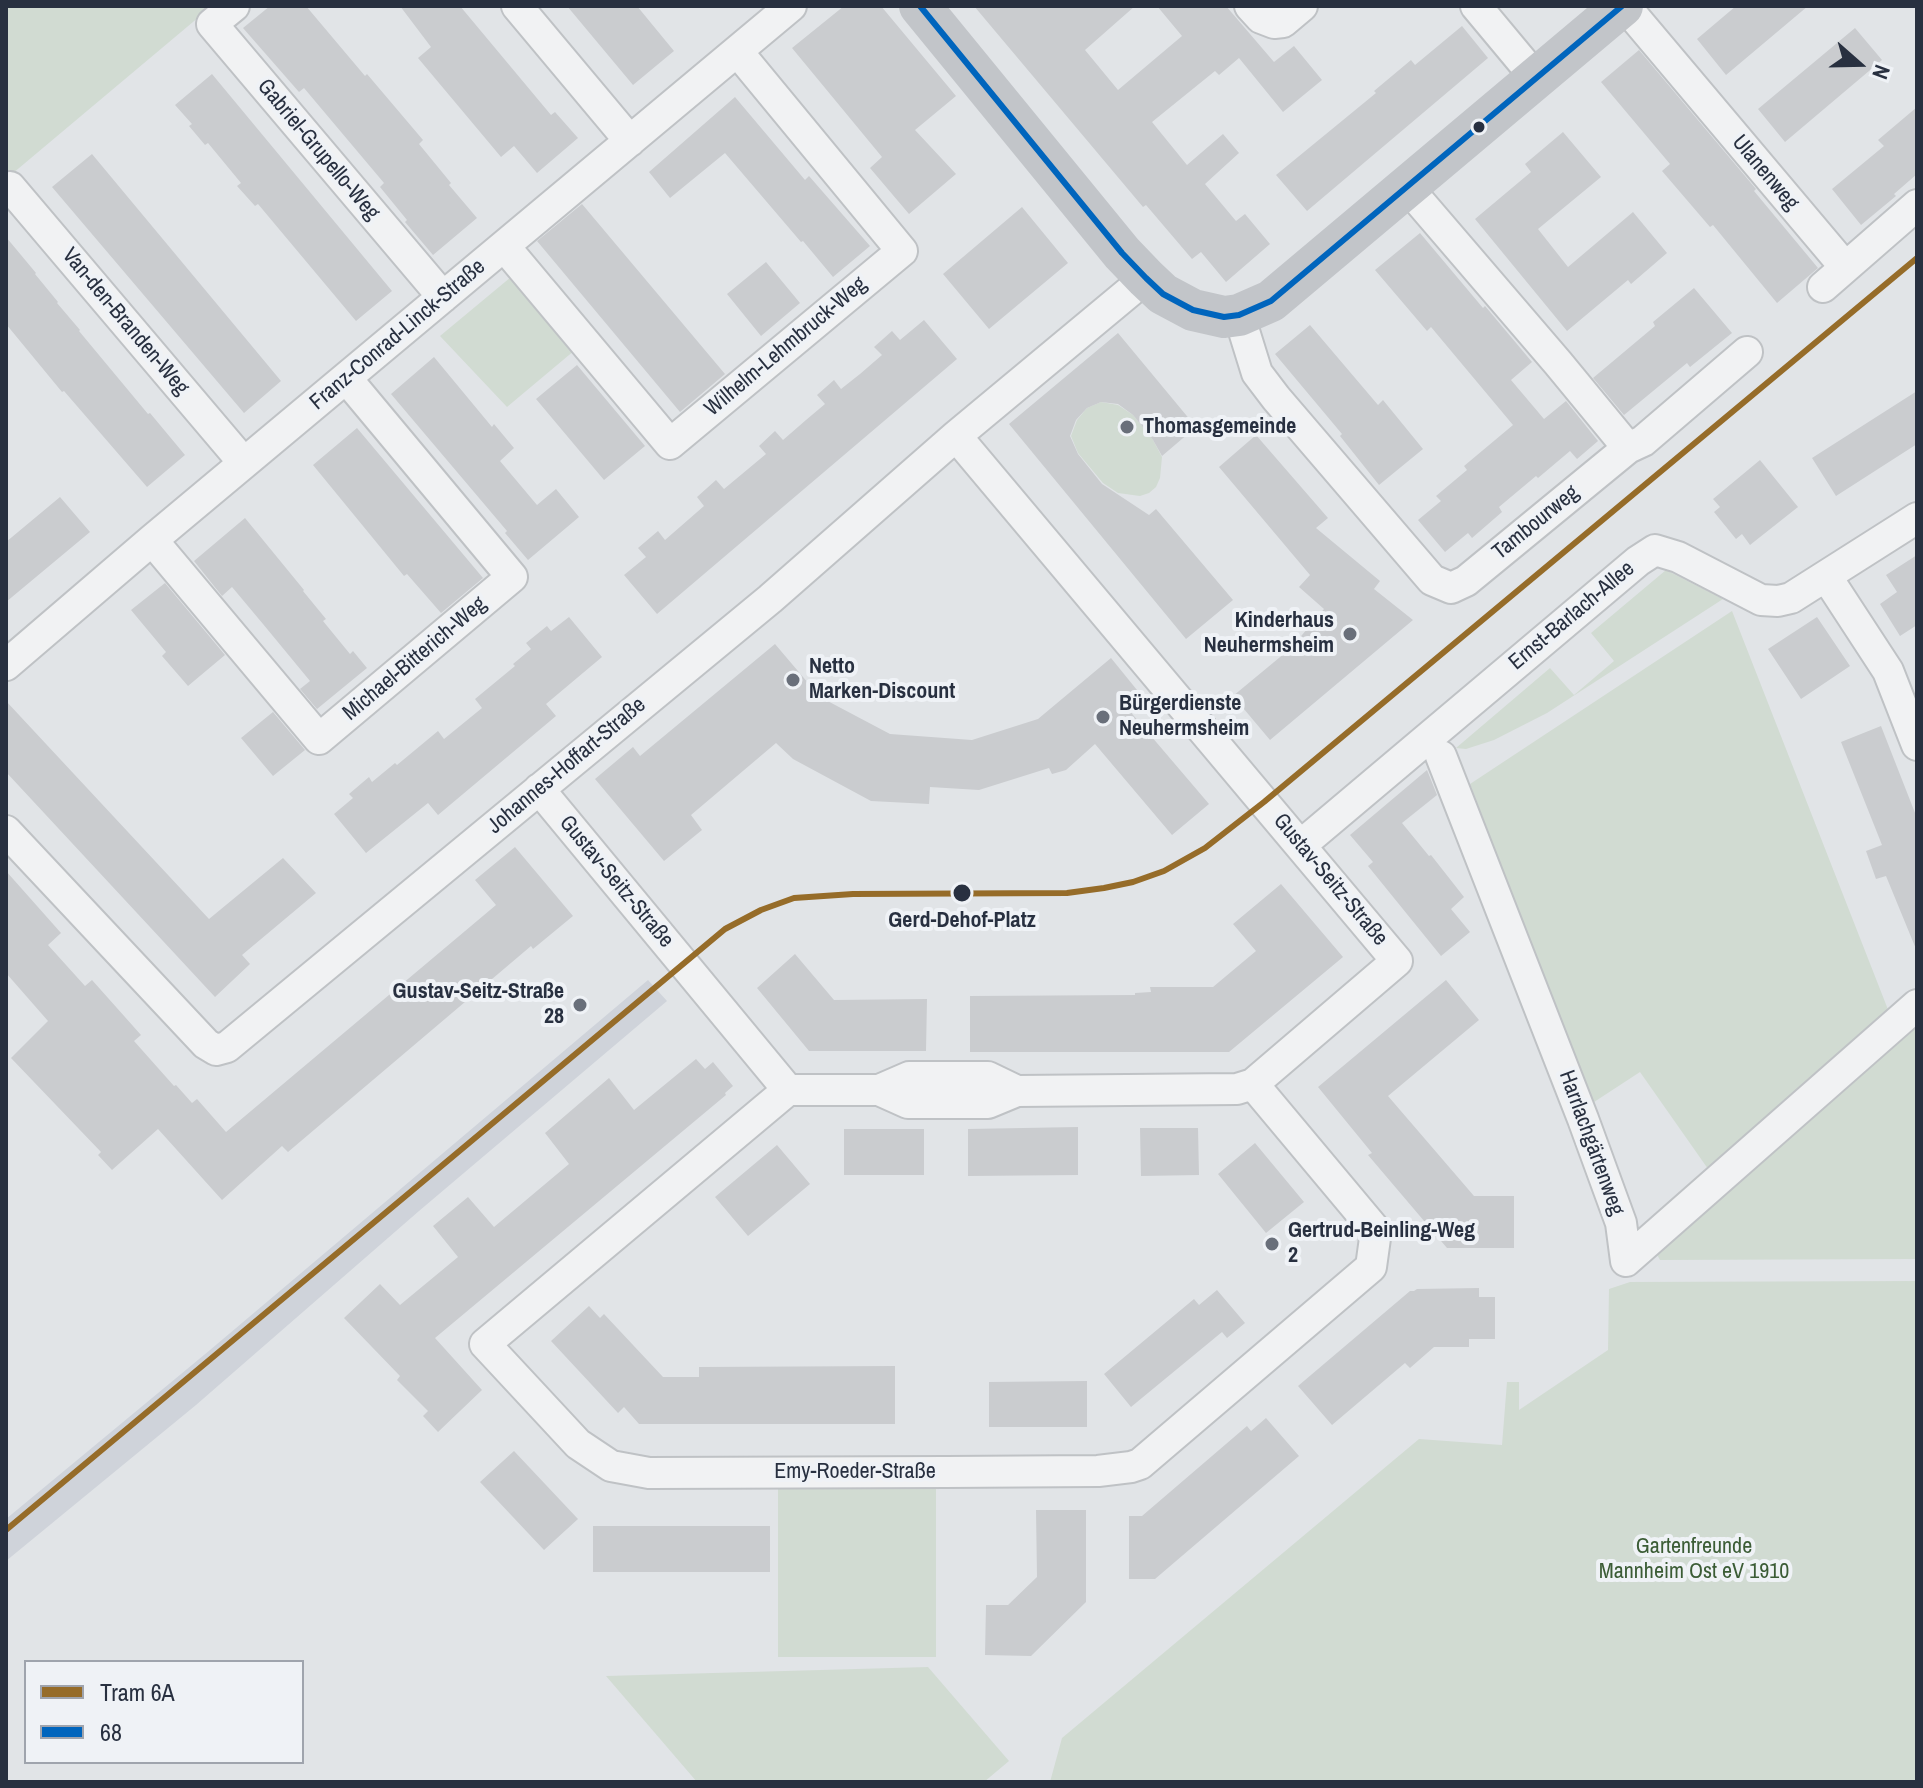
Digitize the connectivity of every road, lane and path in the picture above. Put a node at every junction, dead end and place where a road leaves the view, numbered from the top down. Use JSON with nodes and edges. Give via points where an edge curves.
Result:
{"nodes":[{"id":1,"x":234,"y":6,"type":"edge"},
{"id":2,"x":517,"y":6,"type":"edge"},
{"id":3,"x":791,"y":6,"type":"edge"},
{"id":4,"x":920,"y":6,"type":"edge"},
{"id":5,"x":1250,"y":6,"type":"edge"},
{"id":6,"x":1302,"y":6,"type":"edge"},
{"id":7,"x":1476,"y":6,"type":"edge"},
{"id":8,"x":1624,"y":6,"type":"edge"},
{"id":9,"x":737,"y":51,"type":"junction"},
{"id":10,"x":1536,"y":78,"type":"junction"},
{"id":11,"x":630,"y":141,"type":"junction"},
{"id":12,"x":1407,"y":187,"type":"junction"},
{"id":13,"x":6,"y":193,"type":"edge"},
{"id":14,"x":1917,"y":205,"type":"edge"},
{"id":15,"x":504,"y":246,"type":"junction"},
{"id":16,"x":1146,"y":278,"type":"junction"},
{"id":17,"x":443,"y":297,"type":"junction"},
{"id":18,"x":1239,"y":315,"type":"junction"},
{"id":19,"x":1747,"y":352,"type":"dead end"},
{"id":20,"x":346,"y":378,"type":"junction"},
{"id":21,"x":956,"y":436,"type":"junction"},
{"id":22,"x":1628,"y":448,"type":"junction"},
{"id":23,"x":244,"y":463,"type":"junction"},
{"id":24,"x":1917,"y":518,"type":"edge"},
{"id":25,"x":152,"y":540,"type":"junction"},
{"id":26,"x":1826,"y":576,"type":"junction"},
{"id":27,"x":6,"y":665,"type":"edge"},
{"id":28,"x":1917,"y":745,"type":"edge"},
{"id":29,"x":1441,"y":756,"type":"dead end"},
{"id":30,"x":539,"y":789,"type":"junction"},
{"id":31,"x":6,"y":831,"type":"edge"},
{"id":32,"x":1301,"y":845,"type":"junction"},
{"id":33,"x":1917,"y":1005,"type":"edge"},
{"id":34,"x":1253,"y":1084,"type":"junction"},
{"id":35,"x":788,"y":1090,"type":"junction"}],
"edges":[{"from":1,"to":17,"type":"street","name":"Gabriel-Grupello-Weg","via":[[212,24]]},
{"from":2,"to":11,"type":"street"},
{"from":3,"to":9,"type":"street","name":"Franz-Conrad-Linck-Straße"},
{"from":4,"to":16,"type":"street"},
{"from":5,"to":6,"type":"street","via":[[1274,23]]},
{"from":7,"to":10,"type":"street"},
{"from":8,"to":10,"type":"street"},
{"from":8,"to":14,"type":"street","name":"Ulanenweg","via":[[1834,277]]},
{"from":9,"to":11,"type":"street","name":"Franz-Conrad-Linck-Straße"},
{"from":9,"to":15,"type":"street","name":"Wilhelm-Lehmbruck-Weg","via":[[902,251],[670,444]]},
{"from":10,"to":12,"type":"street"},
{"from":11,"to":15,"type":"street","name":"Franz-Conrad-Linck-Straße"},
{"from":12,"to":18,"type":"street","via":[[1271,301]]},
{"from":12,"to":22,"type":"street"},
{"from":13,"to":23,"type":"street","name":"Van-den-Branden-Weg","via":[[10,187]]},
{"from":15,"to":17,"type":"street","name":"Franz-Conrad-Linck-Straße"},
{"from":16,"to":18,"type":"street","via":[[1193,310]]},
{"from":16,"to":21,"type":"street","name":"Johannes-Hoffart-Straße"},
{"from":17,"to":20,"type":"street","name":"Franz-Conrad-Linck-Straße"},
{"from":18,"to":22,"type":"street","name":"Tambourweg","via":[[1257,373],[1276,398],[1432,580],[1451,588]]},
{"from":19,"to":22,"type":"street"},
{"from":20,"to":23,"type":"street","name":"Franz-Conrad-Linck-Straße"},
{"from":20,"to":25,"type":"street","name":"Michael-Bitterich-Weg","via":[[512,577],[343,719],[319,739]]},
{"from":21,"to":30,"type":"street","name":"Johannes-Hoffart-Straße","via":[[798,575]]},
{"from":21,"to":32,"type":"street","name":"Gustav-Seitz-Straße"},
{"from":23,"to":25,"type":"street","name":"Franz-Conrad-Linck-Straße"},
{"from":24,"to":26,"type":"street","name":"Ernst-Barlach-Allee"},
{"from":25,"to":27,"type":"street","name":"Franz-Conrad-Linck-Straße"},
{"from":26,"to":28,"type":"street","via":[[1888,671]]},
{"from":26,"to":32,"type":"street","name":"Ernst-Barlach-Allee","via":[[1791,598],[1761,600],[1655,550]]},
{"from":29,"to":33,"type":"street","name":"Harrlachgärtenweg","via":[[1583,1119],[1621,1223],[1626,1261]]},
{"from":30,"to":31,"type":"street","name":"Johannes-Hoffart-Straße","via":[[233,1042],[216,1050]]},
{"from":30,"to":35,"type":"street","name":"Gustav-Seitz-Straße"},
{"from":32,"to":34,"type":"street","name":"Gustav-Seitz-Straße","via":[[1397,961]]},
{"from":34,"to":35,"type":"street","via":[[1237,1089],[1017,1091],[988,1103],[908,1103],[879,1090]]},
{"from":34,"to":35,"type":"street","name":"Emy-Roeder-Straße","via":[[1376,1231],[1371,1267],[1140,1464],[1098,1471],[947,1472],[649,1473],[611,1466],[578,1444],[485,1344]]}]}
